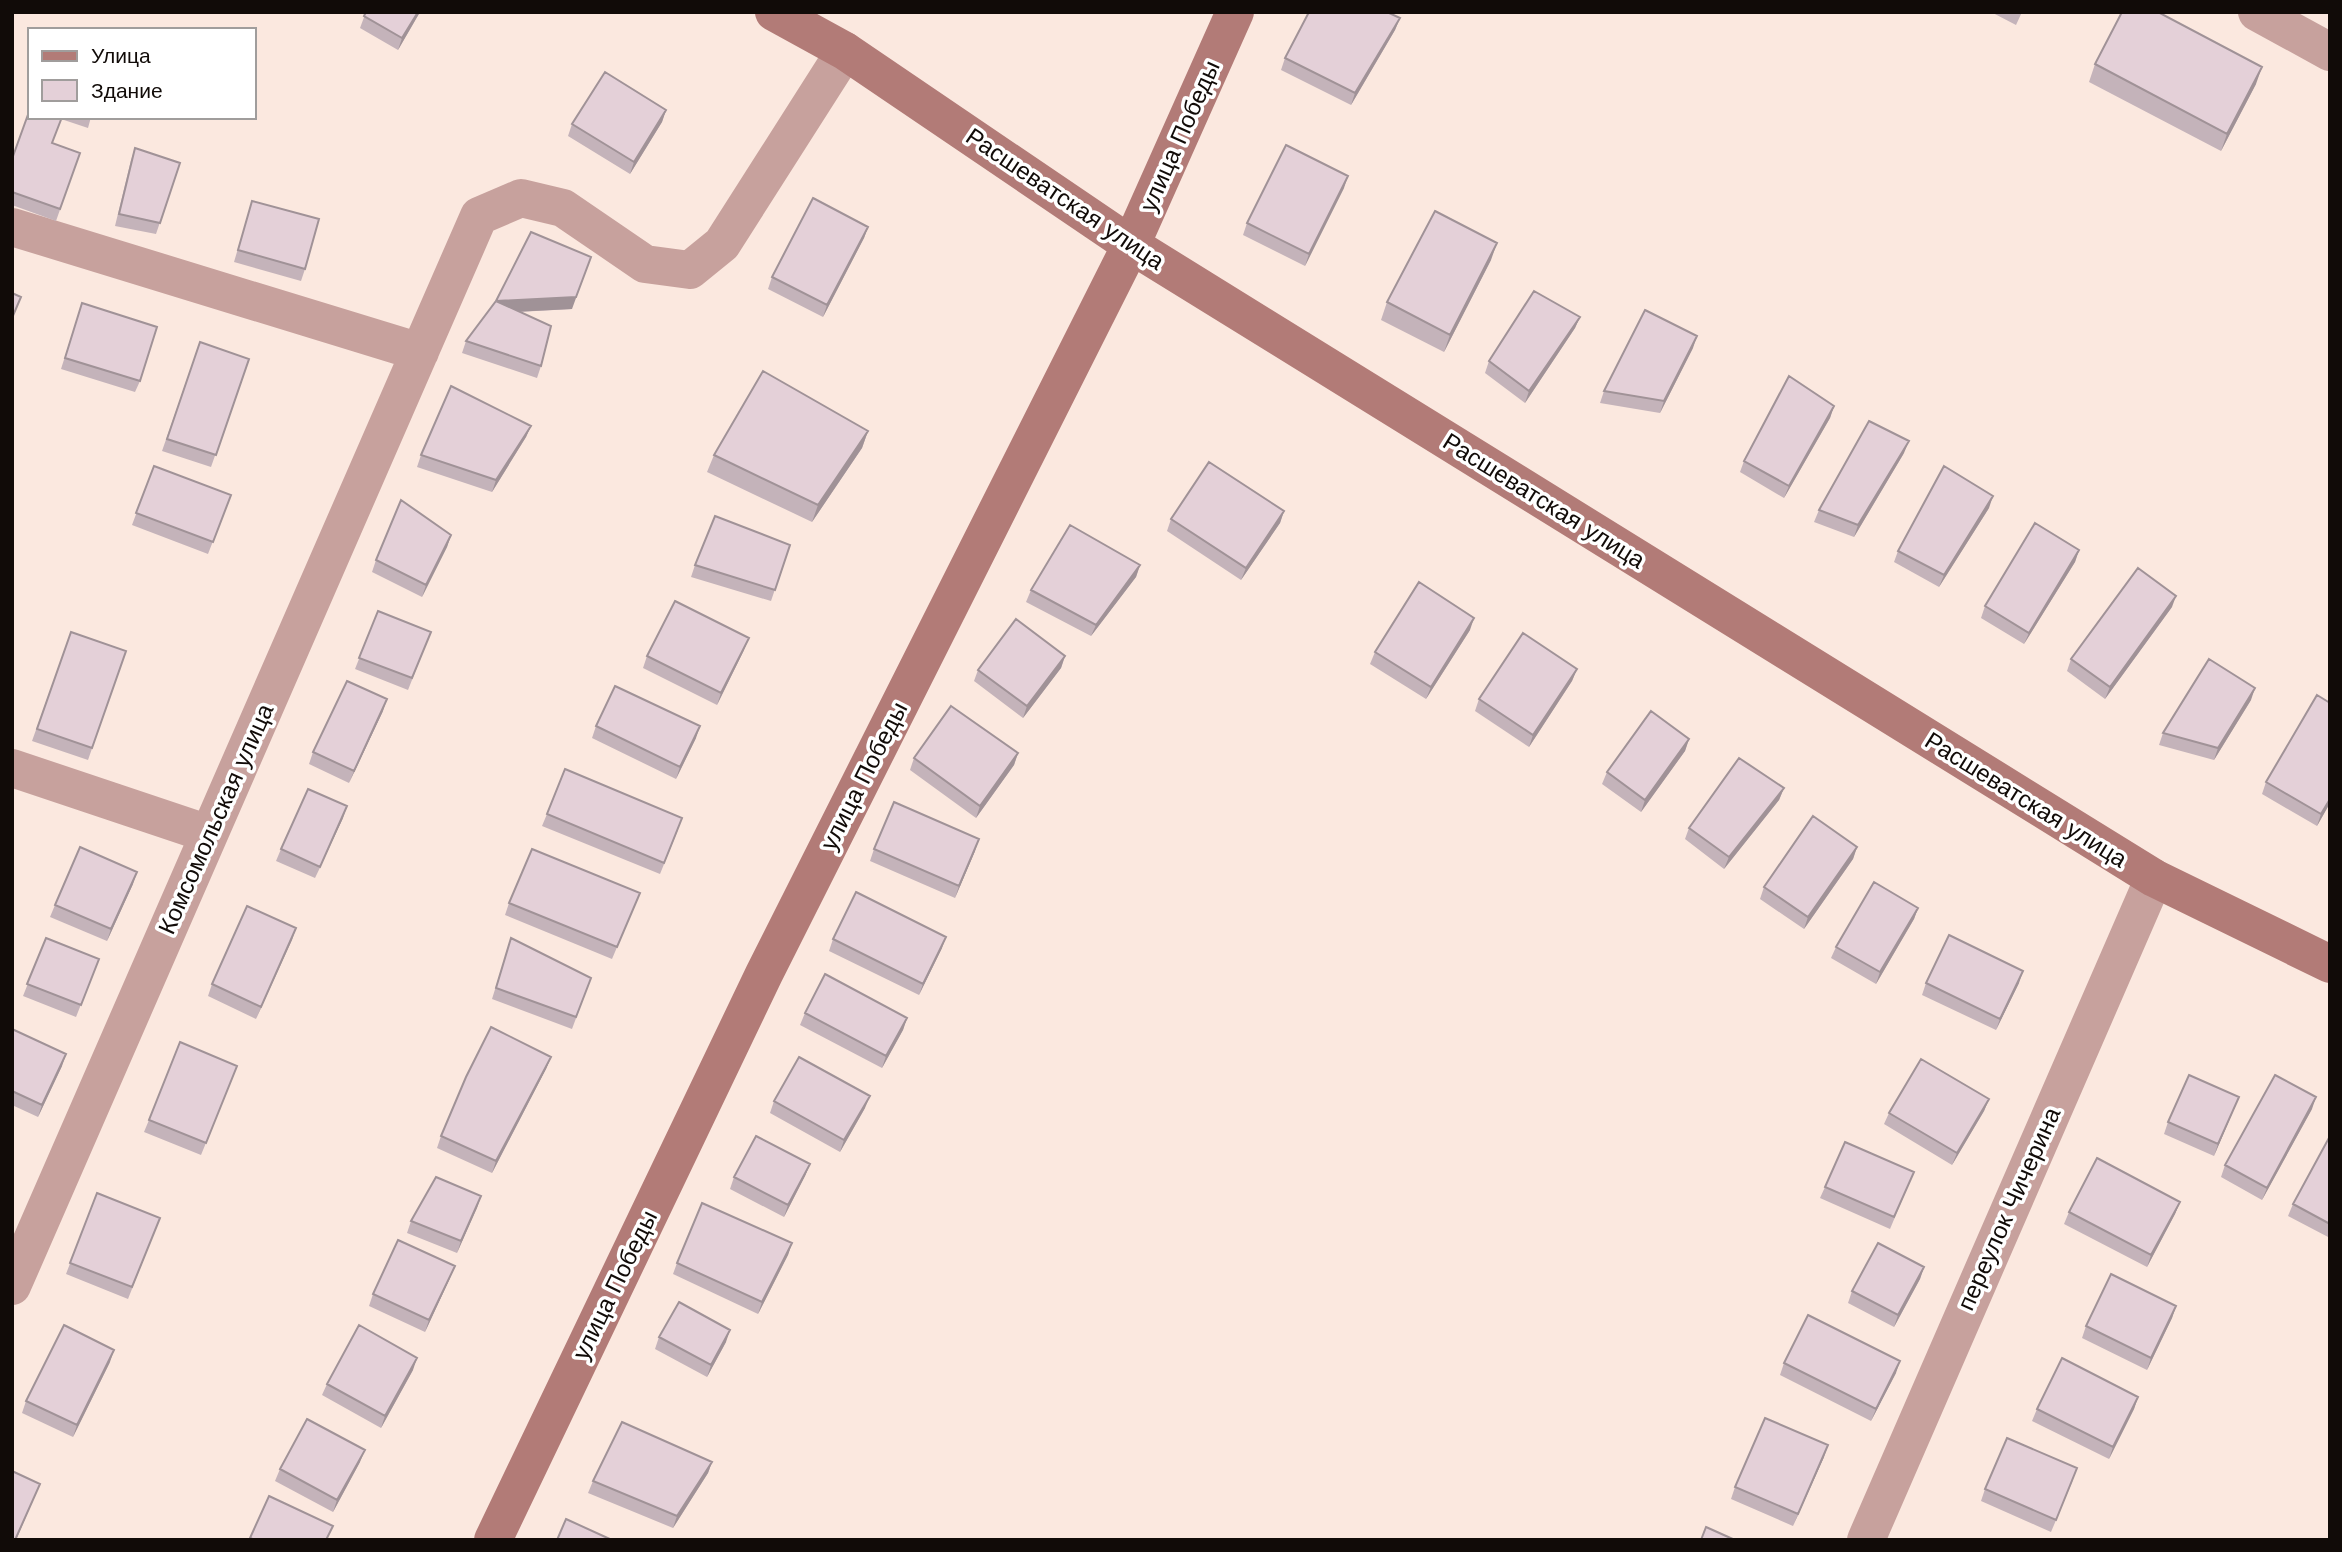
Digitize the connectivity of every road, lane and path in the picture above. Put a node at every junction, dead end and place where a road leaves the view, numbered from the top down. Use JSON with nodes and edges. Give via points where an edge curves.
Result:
{"nodes":[{"id":1,"x":774,"y":12,"type":"edge"},
{"id":2,"x":1235,"y":12,"type":"edge"},
{"id":3,"x":2257,"y":12,"type":"edge"},
{"id":4,"x":845,"y":51,"type":"junction"},
{"id":5,"x":2330,"y":52,"type":"edge"},
{"id":6,"x":12,"y":227,"type":"edge"},
{"id":7,"x":1131,"y":245,"type":"junction"},
{"id":8,"x":420,"y":352,"type":"junction"},
{"id":9,"x":12,"y":768,"type":"edge"},
{"id":10,"x":209,"y":834,"type":"junction"},
{"id":11,"x":2154,"y":878,"type":"junction"},
{"id":12,"x":2330,"y":964,"type":"edge"},
{"id":13,"x":12,"y":1286,"type":"edge"},
{"id":14,"x":493,"y":1540,"type":"edge"},
{"id":15,"x":1866,"y":1540,"type":"edge"}],
"edges":[{"from":1,"to":4,"type":"street","name":"Расшеватская улица"},
{"from":2,"to":7,"type":"street","name":"улица Победы"},
{"from":3,"to":5,"type":"street"},
{"from":4,"to":7,"type":"street","name":"Расшеватская улица"},
{"from":4,"to":8,"type":"street","name":"Комсомольская улица","via":[[722,244],[690,270],[645,264],[563,208],[521,198],[480,216]]},
{"from":6,"to":8,"type":"street"},
{"from":7,"to":11,"type":"street","name":"Расшеватская улица"},
{"from":7,"to":14,"type":"street","name":"улица Победы","via":[[758,986]]},
{"from":8,"to":10,"type":"street","name":"Комсомольская улица"},
{"from":9,"to":10,"type":"street"},
{"from":10,"to":13,"type":"street","name":"Комсомольская улица"},
{"from":11,"to":12,"type":"street","name":"Расшеватская улица"},
{"from":11,"to":15,"type":"street","name":"переулок Чичерина"}]}
